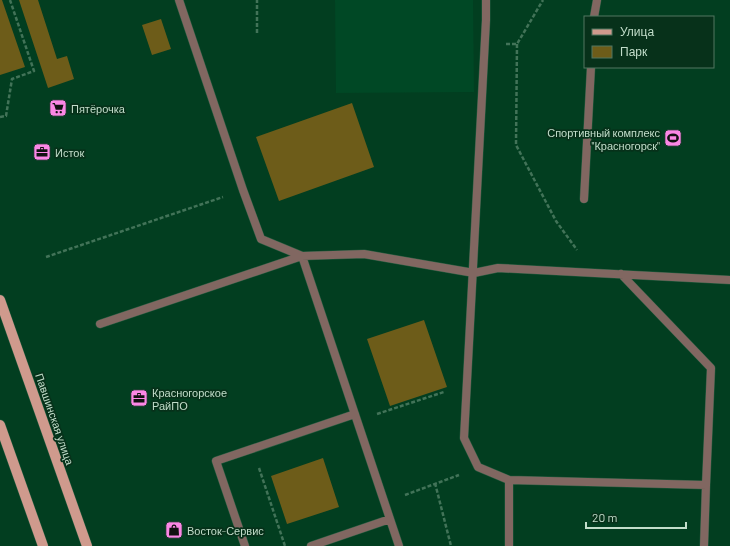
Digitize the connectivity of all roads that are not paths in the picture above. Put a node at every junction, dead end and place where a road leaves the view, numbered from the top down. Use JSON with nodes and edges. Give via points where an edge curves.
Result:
{"nodes":[{"id":1,"x":179,"y":0,"type":"edge"},
{"id":2,"x":486,"y":0,"type":"edge"},
{"id":3,"x":597,"y":0,"type":"edge"},
{"id":4,"x":594,"y":16,"type":"edge"},
{"id":5,"x":591,"y":68,"type":"edge"},
{"id":6,"x":584,"y":199,"type":"dead end"},
{"id":7,"x":302,"y":256,"type":"junction"},
{"id":8,"x":474,"y":273,"type":"junction"},
{"id":9,"x":621,"y":274,"type":"junction"},
{"id":10,"x":730,"y":280,"type":"edge"},
{"id":11,"x":0,"y":300,"type":"edge"},
{"id":12,"x":100,"y":324,"type":"dead end"},
{"id":13,"x":356,"y":418,"type":"junction"},
{"id":14,"x":0,"y":425,"type":"edge"},
{"id":15,"x":510,"y":480,"type":"junction"},
{"id":16,"x":706,"y":485,"type":"junction"},
{"id":17,"x":390,"y":519,"type":"junction"},
{"id":18,"x":43,"y":546,"type":"edge"},
{"id":19,"x":87,"y":546,"type":"edge"},
{"id":20,"x":245,"y":546,"type":"edge"},
{"id":21,"x":311,"y":546,"type":"edge"},
{"id":22,"x":399,"y":546,"type":"edge"},
{"id":23,"x":508,"y":546,"type":"edge"},
{"id":24,"x":704,"y":546,"type":"edge"}],
"edges":[{"from":1,"to":7,"type":"lane","via":[[261,239]]},
{"from":2,"to":8,"type":"lane"},
{"from":3,"to":4,"type":"lane"},
{"from":5,"to":6,"type":"lane"},
{"from":7,"to":8,"type":"lane","via":[[364,254]]},
{"from":7,"to":12,"type":"lane"},
{"from":7,"to":13,"type":"lane"},
{"from":8,"to":9,"type":"lane","via":[[498,268]]},
{"from":8,"to":15,"type":"lane","via":[[464,438],[478,467]]},
{"from":9,"to":10,"type":"lane"},
{"from":9,"to":16,"type":"lane","via":[[711,368]]},
{"from":11,"to":19,"type":"main road","name":"Павшинская улица"},
{"from":13,"to":17,"type":"lane"},
{"from":13,"to":20,"type":"lane","via":[[216,461]]},
{"from":14,"to":18,"type":"main road"},
{"from":15,"to":16,"type":"lane"},
{"from":15,"to":23,"type":"lane"},
{"from":16,"to":24,"type":"lane"},
{"from":17,"to":21,"type":"lane"},
{"from":17,"to":22,"type":"lane"}]}
